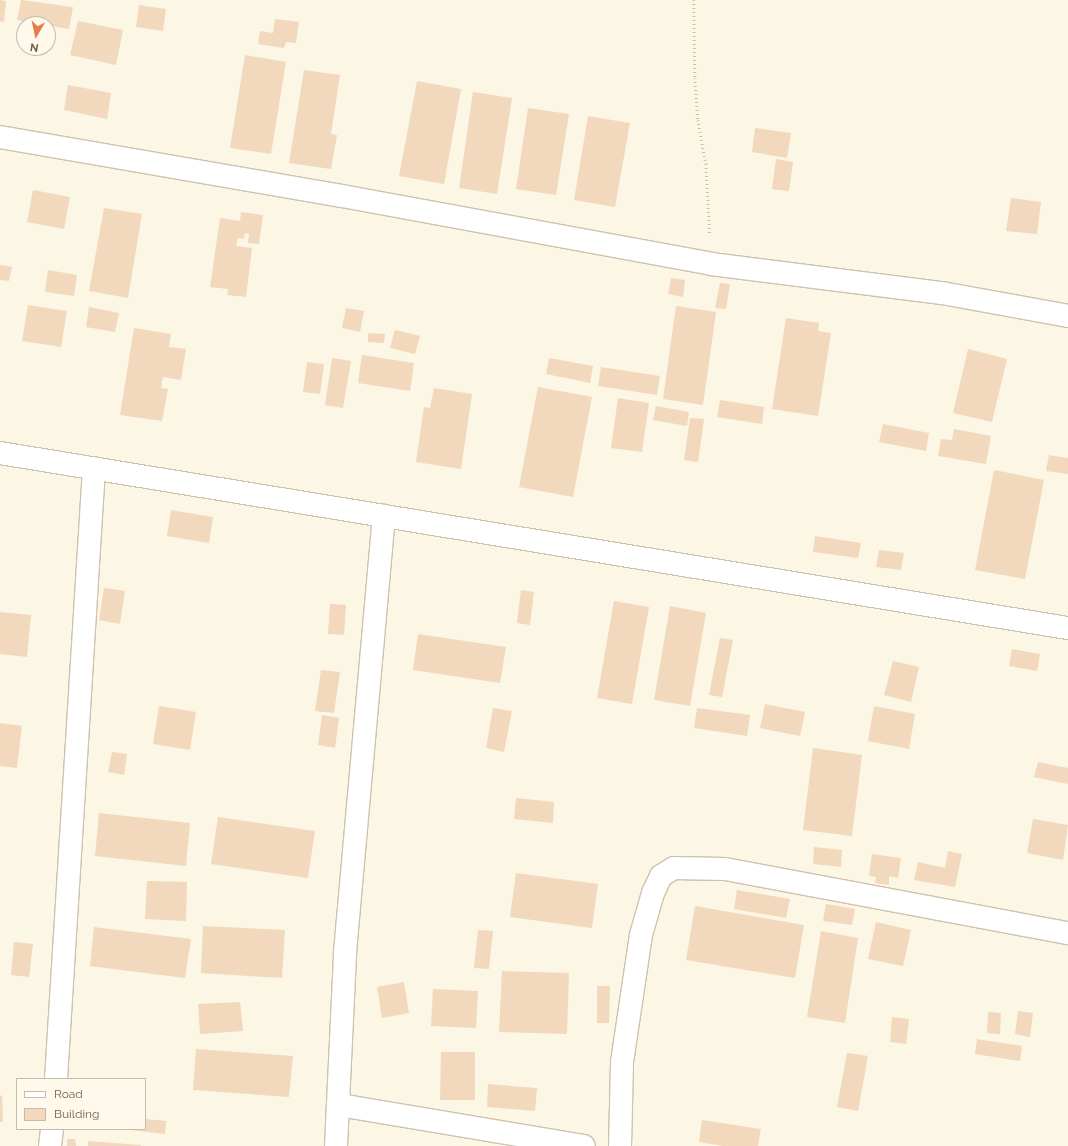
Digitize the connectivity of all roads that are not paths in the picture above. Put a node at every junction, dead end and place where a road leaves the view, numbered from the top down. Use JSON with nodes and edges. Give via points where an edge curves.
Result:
{"nodes":[{"id":1,"x":0,"y":138,"type":"edge"},
{"id":2,"x":1068,"y":316,"type":"edge"},
{"id":3,"x":0,"y":453,"type":"edge"},
{"id":4,"x":94,"y":468,"type":"junction"},
{"id":5,"x":384,"y":516,"type":"junction"},
{"id":6,"x":1068,"y":628,"type":"edge"},
{"id":7,"x":1068,"y":933,"type":"edge"},
{"id":8,"x":56,"y":1078,"type":"edge"},
{"id":9,"x":339,"y":1105,"type":"junction"},
{"id":10,"x":52,"y":1130,"type":"edge"},
{"id":11,"x":50,"y":1146,"type":"edge"},
{"id":12,"x":336,"y":1146,"type":"edge"},
{"id":13,"x":584,"y":1146,"type":"edge"},
{"id":14,"x":620,"y":1146,"type":"edge"}],
"edges":[{"from":1,"to":2,"type":"street","via":[[342,196],[711,264],[942,293]]},
{"from":3,"to":4,"type":"street"},
{"from":4,"to":5,"type":"street"},
{"from":4,"to":8,"type":"street"},
{"from":5,"to":6,"type":"street"},
{"from":5,"to":9,"type":"street","via":[[345,952]]},
{"from":7,"to":14,"type":"street","via":[[725,869],[674,868],[661,876],[653,893],[642,935],[622,1062]]},
{"from":9,"to":12,"type":"street"},
{"from":9,"to":13,"type":"street"},
{"from":10,"to":11,"type":"street"}]}
